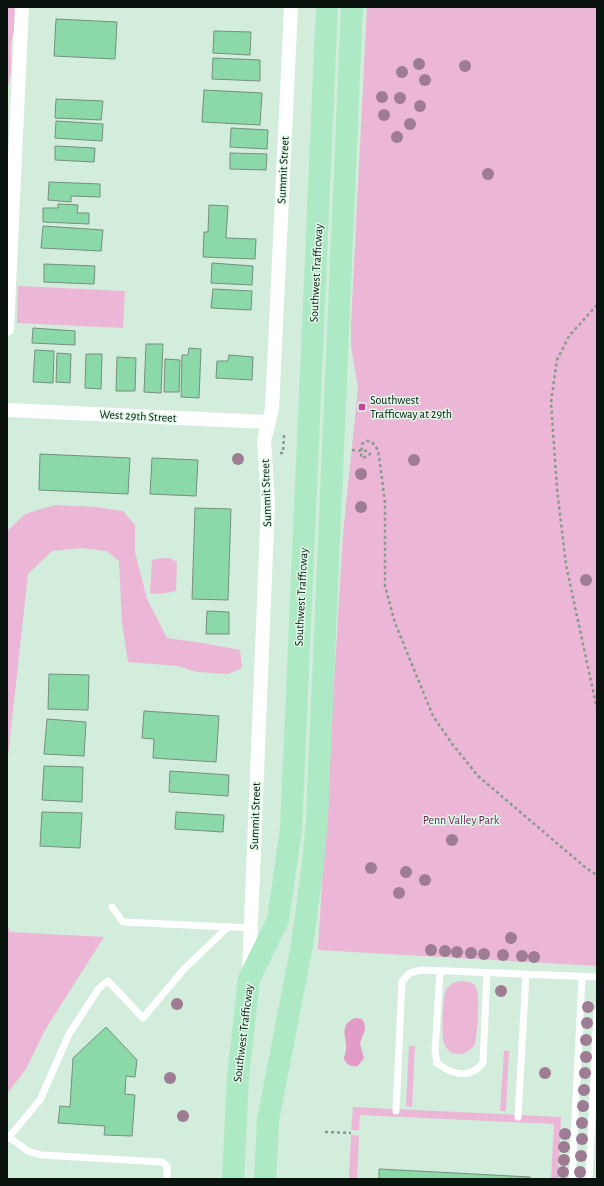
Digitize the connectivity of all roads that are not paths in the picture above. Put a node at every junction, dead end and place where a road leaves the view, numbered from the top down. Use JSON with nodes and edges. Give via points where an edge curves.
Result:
{"nodes":[{"id":1,"x":22,"y":7,"type":"edge"},
{"id":2,"x":291,"y":7,"type":"edge"},
{"id":3,"x":328,"y":7,"type":"edge"},
{"id":4,"x":352,"y":7,"type":"edge"},
{"id":5,"x":7,"y":329,"type":"edge"},
{"id":6,"x":7,"y":410,"type":"edge"},
{"id":7,"x":268,"y":422,"type":"junction"},
{"id":8,"x":112,"y":907,"type":"dead end"},
{"id":9,"x":228,"y":927,"type":"junction"},
{"id":10,"x":251,"y":928,"type":"junction"},
{"id":11,"x":440,"y":971,"type":"junction"},
{"id":12,"x":487,"y":973,"type":"junction"},
{"id":13,"x":526,"y":974,"type":"junction"},
{"id":14,"x":582,"y":977,"type":"junction"},
{"id":15,"x":597,"y":978,"type":"edge"},
{"id":16,"x":249,"y":979,"type":"junction"},
{"id":17,"x":597,"y":1012,"type":"edge"},
{"id":18,"x":396,"y":1111,"type":"dead end"},
{"id":19,"x":518,"y":1117,"type":"dead end"},
{"id":20,"x":8,"y":1138,"type":"edge"},
{"id":21,"x":167,"y":1179,"type":"edge"},
{"id":22,"x":233,"y":1179,"type":"edge"},
{"id":23,"x":266,"y":1179,"type":"edge"},
{"id":24,"x":572,"y":1179,"type":"edge"},
{"id":25,"x":589,"y":1179,"type":"edge"}],
"edges":[{"from":1,"to":5,"type":"street"},
{"from":2,"to":7,"type":"street","name":"Summit Street","via":[[272,409]]},
{"from":3,"to":16,"type":"main road","name":"Southwest Trafficway","via":[[291,829],[278,920]]},
{"from":4,"to":23,"type":"main road","name":"Southwest Trafficway","via":[[317,819],[302,945],[268,1120]]},
{"from":6,"to":7,"type":"street","name":"West 29th Street"},
{"from":7,"to":10,"type":"street","name":"Summit Street","via":[[264,440],[268,502]]},
{"from":8,"to":9,"type":"lane","via":[[122,922]]},
{"from":9,"to":10,"type":"lane"},
{"from":9,"to":20,"type":"lane","via":[[184,969],[143,1018],[108,981],[100,988],[69,1034],[40,1100]]},
{"from":10,"to":16,"type":"street","name":"Summit Street"},
{"from":11,"to":12,"type":"lane"},
{"from":11,"to":12,"type":"lane","via":[[435,1051],[437,1063],[449,1072],[464,1074],[476,1071],[483,1063]]},
{"from":11,"to":18,"type":"lane","via":[[421,970],[410,973],[402,981]]},
{"from":12,"to":13,"type":"lane"},
{"from":13,"to":14,"type":"lane"},
{"from":13,"to":19,"type":"lane"},
{"from":14,"to":15,"type":"lane"},
{"from":14,"to":24,"type":"lane"},
{"from":16,"to":22,"type":"main road","name":"Southwest Trafficway","via":[[238,1077]]},
{"from":17,"to":25,"type":"lane"},
{"from":20,"to":21,"type":"lane","via":[[41,1156],[162,1162],[167,1166]]}]}
